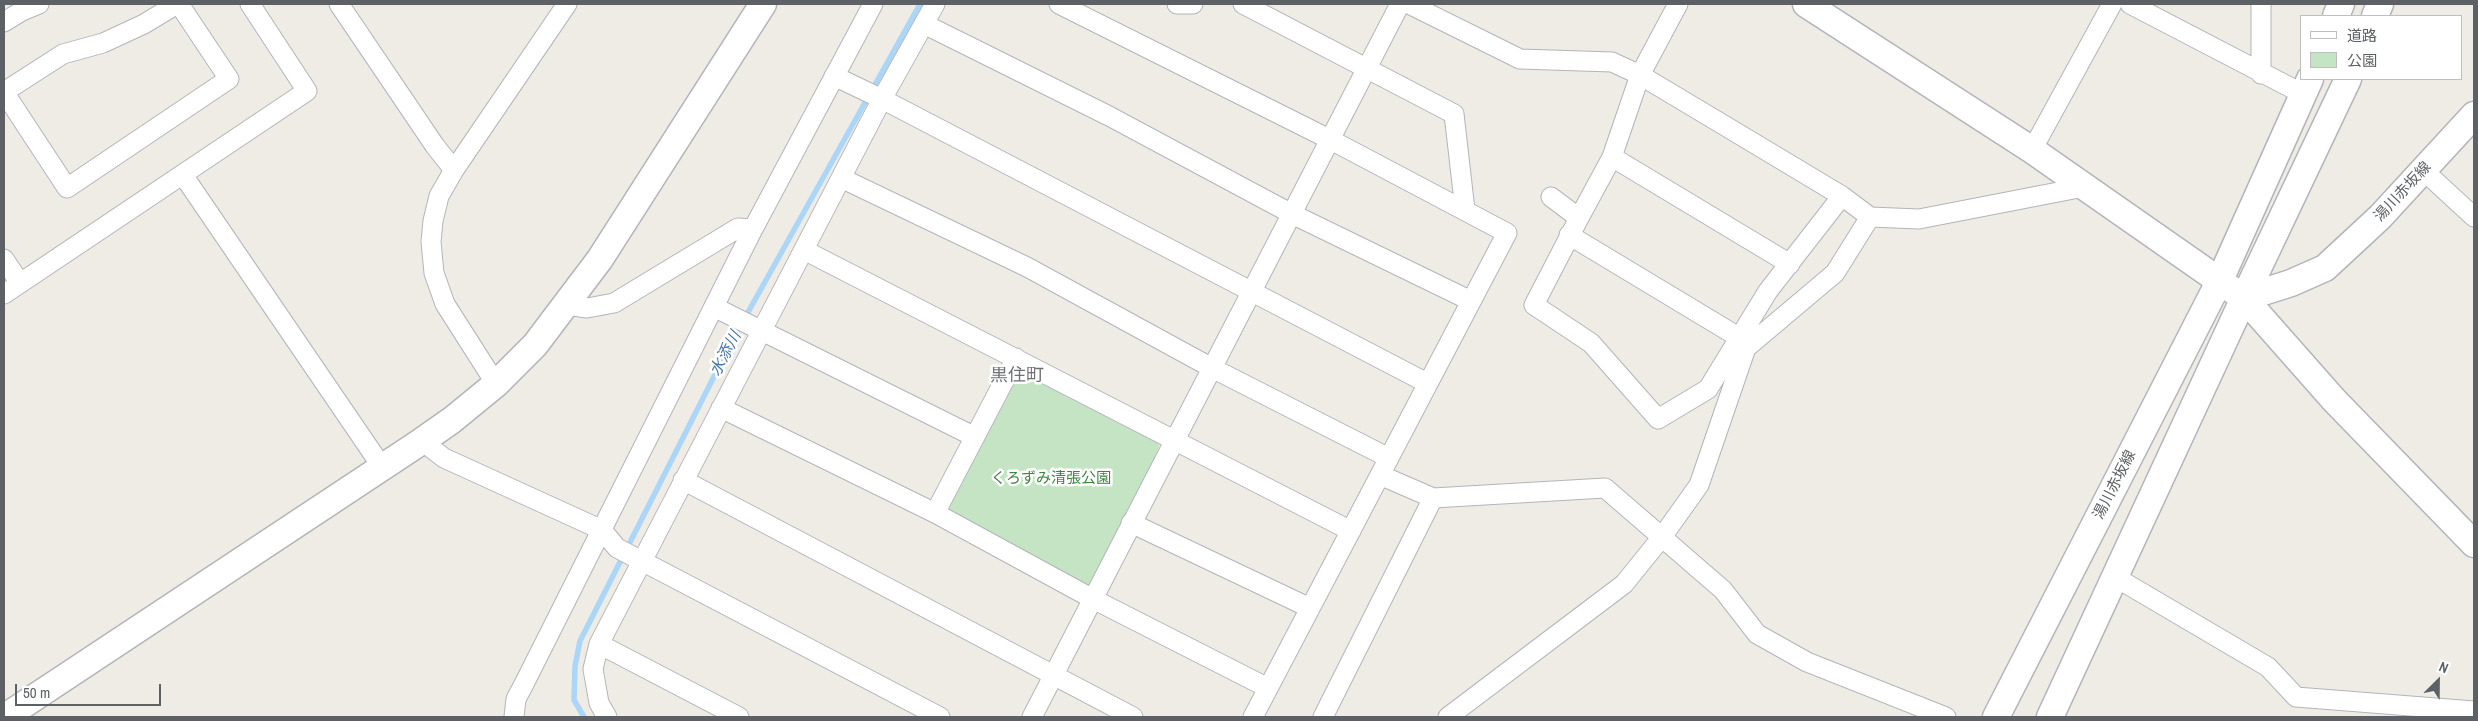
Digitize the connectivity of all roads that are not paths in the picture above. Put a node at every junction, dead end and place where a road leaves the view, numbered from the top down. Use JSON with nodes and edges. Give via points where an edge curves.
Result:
{"nodes":[{"id":1,"x":39,"y":4,"type":"edge"},
{"id":2,"x":178,"y":4,"type":"edge"},
{"id":3,"x":250,"y":4,"type":"edge"},
{"id":4,"x":340,"y":4,"type":"edge"},
{"id":5,"x":568,"y":4,"type":"edge"},
{"id":6,"x":763,"y":4,"type":"edge"},
{"id":7,"x":873,"y":4,"type":"edge"},
{"id":8,"x":936,"y":4,"type":"edge"},
{"id":9,"x":1059,"y":4,"type":"edge"},
{"id":10,"x":1178,"y":4,"type":"edge"},
{"id":11,"x":1193,"y":4,"type":"edge"},
{"id":12,"x":1243,"y":4,"type":"edge"},
{"id":13,"x":1400,"y":4,"type":"edge"},
{"id":14,"x":1408,"y":4,"type":"edge"},
{"id":15,"x":1678,"y":4,"type":"edge"},
{"id":16,"x":1806,"y":4,"type":"edge"},
{"id":17,"x":2112,"y":4,"type":"edge"},
{"id":18,"x":2130,"y":4,"type":"edge"},
{"id":19,"x":2261,"y":4,"type":"edge"},
{"id":20,"x":4,"y":22,"type":"edge"},
{"id":21,"x":924,"y":24,"type":"junction"},
{"id":22,"x":1366,"y":70,"type":"junction"},
{"id":23,"x":2261,"y":74,"type":"junction"},
{"id":24,"x":834,"y":76,"type":"junction"},
{"id":25,"x":1640,"y":76,"type":"junction"},
{"id":26,"x":2348,"y":80,"type":"edge"},
{"id":27,"x":2306,"y":86,"type":"edge"},
{"id":28,"x":4,"y":92,"type":"edge"},
{"id":29,"x":872,"y":95,"type":"junction"},
{"id":30,"x":2474,"y":115,"type":"edge"},
{"id":31,"x":1330,"y":140,"type":"junction"},
{"id":32,"x":2032,"y":150,"type":"junction"},
{"id":33,"x":1612,"y":157,"type":"junction"},
{"id":34,"x":454,"y":170,"type":"junction"},
{"id":35,"x":2423,"y":170,"type":"junction"},
{"id":36,"x":183,"y":174,"type":"junction"},
{"id":37,"x":841,"y":178,"type":"junction"},
{"id":38,"x":2084,"y":187,"type":"junction"},
{"id":39,"x":1842,"y":196,"type":"junction"},
{"id":40,"x":1551,"y":197,"type":"dead end"},
{"id":41,"x":1465,"y":210,"type":"junction"},
{"id":42,"x":1292,"y":214,"type":"junction"},
{"id":43,"x":1870,"y":217,"type":"junction"},
{"id":44,"x":2474,"y":217,"type":"edge"},
{"id":45,"x":1579,"y":218,"type":"junction"},
{"id":46,"x":753,"y":229,"type":"junction"},
{"id":47,"x":1569,"y":235,"type":"junction"},
{"id":48,"x":804,"y":250,"type":"junction"},
{"id":49,"x":4,"y":259,"type":"edge"},
{"id":50,"x":1790,"y":264,"type":"junction"},
{"id":51,"x":2220,"y":280,"type":"junction"},
{"id":52,"x":20,"y":283,"type":"junction"},
{"id":53,"x":1252,"y":293,"type":"junction"},
{"id":54,"x":4,"y":294,"type":"edge"},
{"id":55,"x":2244,"y":298,"type":"junction"},
{"id":56,"x":1471,"y":301,"type":"junction"},
{"id":57,"x":568,"y":305,"type":"junction"},
{"id":58,"x":714,"y":307,"type":"junction"},
{"id":59,"x":761,"y":330,"type":"junction"},
{"id":60,"x":1740,"y":338,"type":"junction"},
{"id":61,"x":1016,"y":358,"type":"junction"},
{"id":62,"x":1212,"y":368,"type":"junction"},
{"id":63,"x":1427,"y":383,"type":"junction"},
{"id":64,"x":496,"y":384,"type":"junction"},
{"id":65,"x":721,"y":408,"type":"junction"},
{"id":66,"x":974,"y":437,"type":"junction"},
{"id":67,"x":1174,"y":439,"type":"junction"},
{"id":68,"x":422,"y":440,"type":"junction"},
{"id":69,"x":1389,"y":458,"type":"junction"},
{"id":70,"x":382,"y":467,"type":"junction"},
{"id":71,"x":1380,"y":475,"type":"junction"},
{"id":72,"x":684,"y":480,"type":"junction"},
{"id":73,"x":1433,"y":498,"type":"junction"},
{"id":74,"x":935,"y":513,"type":"junction"},
{"id":75,"x":1132,"y":522,"type":"junction"},
{"id":76,"x":602,"y":530,"type":"junction"},
{"id":77,"x":1351,"y":531,"type":"junction"},
{"id":78,"x":1662,"y":538,"type":"junction"},
{"id":79,"x":2474,"y":544,"type":"edge"},
{"id":80,"x":630,"y":555,"type":"junction"},
{"id":81,"x":2115,"y":577,"type":"junction"},
{"id":82,"x":1093,"y":599,"type":"junction"},
{"id":83,"x":1310,"y":608,"type":"junction"},
{"id":84,"x":599,"y":644,"type":"junction"},
{"id":85,"x":1054,"y":676,"type":"junction"},
{"id":86,"x":1268,"y":688,"type":"junction"},
{"id":87,"x":2474,"y":712,"type":"edge"},
{"id":88,"x":5,"y":717,"type":"edge"},
{"id":89,"x":514,"y":717,"type":"edge"},
{"id":90,"x":607,"y":717,"type":"edge"},
{"id":91,"x":739,"y":717,"type":"edge"},
{"id":92,"x":940,"y":717,"type":"edge"},
{"id":93,"x":1032,"y":717,"type":"edge"},
{"id":94,"x":1133,"y":717,"type":"edge"},
{"id":95,"x":1253,"y":717,"type":"edge"},
{"id":96,"x":1324,"y":717,"type":"edge"},
{"id":97,"x":1448,"y":717,"type":"edge"},
{"id":98,"x":1946,"y":717,"type":"edge"},
{"id":99,"x":1996,"y":717,"type":"edge"},
{"id":100,"x":2050,"y":717,"type":"edge"}],
"edges":[{"from":1,"to":20,"type":"street"},
{"from":2,"to":28,"type":"street","via":[[103,43],[63,54]]},
{"from":2,"to":28,"type":"street","via":[[229,79],[66,188]]},
{"from":3,"to":36,"type":"street","via":[[307,91]]},
{"from":4,"to":34,"type":"street"},
{"from":5,"to":34,"type":"street"},
{"from":6,"to":57,"type":"street"},
{"from":7,"to":24,"type":"street"},
{"from":8,"to":21,"type":"street"},
{"from":9,"to":31,"type":"street"},
{"from":10,"to":11,"type":"street"},
{"from":12,"to":22,"type":"street"},
{"from":13,"to":22,"type":"street"},
{"from":14,"to":25,"type":"street","via":[[1520,59],[1612,62]]},
{"from":15,"to":25,"type":"street"},
{"from":16,"to":32,"type":"street"},
{"from":17,"to":32,"type":"street"},
{"from":18,"to":23,"type":"street"},
{"from":19,"to":23,"type":"street"},
{"from":21,"to":29,"type":"street"},
{"from":21,"to":42,"type":"street","via":[[1109,116]]},
{"from":22,"to":31,"type":"street"},
{"from":22,"to":41,"type":"street","via":[[1454,114]]},
{"from":23,"to":27,"type":"street"},
{"from":24,"to":29,"type":"street"},
{"from":24,"to":46,"type":"street"},
{"from":25,"to":33,"type":"street"},
{"from":25,"to":39,"type":"street"},
{"from":26,"to":55,"type":"street"},
{"from":27,"to":51,"type":"street","name":"湯川赤坂線"},
{"from":29,"to":37,"type":"street"},
{"from":29,"to":53,"type":"street"},
{"from":30,"to":35,"type":"street","name":"湯川赤坂線"},
{"from":31,"to":41,"type":"street"},
{"from":31,"to":42,"type":"street"},
{"from":32,"to":38,"type":"street"},
{"from":33,"to":45,"type":"street"},
{"from":33,"to":50,"type":"street"},
{"from":34,"to":64,"type":"street","via":[[439,196],[433,221],[434,274],[446,304]]},
{"from":35,"to":44,"type":"street"},
{"from":35,"to":55,"type":"street","name":"湯川赤坂線","via":[[2380,217],[2325,268]]},
{"from":36,"to":52,"type":"street"},
{"from":36,"to":70,"type":"street"},
{"from":37,"to":48,"type":"street"},
{"from":37,"to":62,"type":"street","via":[[1027,267]]},
{"from":38,"to":43,"type":"street","via":[[1919,219]]},
{"from":38,"to":51,"type":"street"},
{"from":39,"to":43,"type":"street"},
{"from":39,"to":50,"type":"street"},
{"from":40,"to":45,"type":"street"},
{"from":41,"to":56,"type":"street","via":[[1507,232]]},
{"from":42,"to":53,"type":"street"},
{"from":42,"to":56,"type":"street"},
{"from":43,"to":78,"type":"street","via":[[1835,273],[1746,348],[1700,485]]},
{"from":45,"to":47,"type":"street"},
{"from":46,"to":57,"type":"street","via":[[738,228],[614,303],[587,308]]},
{"from":46,"to":58,"type":"street"},
{"from":47,"to":60,"type":"street"},
{"from":47,"to":60,"type":"street","via":[[1534,305],[1591,343],[1658,419],[1708,389]]},
{"from":48,"to":59,"type":"street"},
{"from":48,"to":61,"type":"street"},
{"from":49,"to":52,"type":"street"},
{"from":50,"to":60,"type":"street","via":[[1768,291]]},
{"from":51,"to":55,"type":"street"},
{"from":51,"to":99,"type":"street","name":"湯川赤坂線"},
{"from":52,"to":54,"type":"street"},
{"from":53,"to":62,"type":"street"},
{"from":53,"to":63,"type":"street"},
{"from":55,"to":79,"type":"street","via":[[2334,400]]},
{"from":55,"to":81,"type":"street"},
{"from":56,"to":63,"type":"street"},
{"from":57,"to":64,"type":"street","via":[[535,345]]},
{"from":58,"to":59,"type":"street"},
{"from":58,"to":76,"type":"street"},
{"from":59,"to":65,"type":"street"},
{"from":59,"to":66,"type":"street"},
{"from":61,"to":66,"type":"street"},
{"from":61,"to":67,"type":"street"},
{"from":62,"to":67,"type":"street"},
{"from":62,"to":69,"type":"street"},
{"from":63,"to":69,"type":"street"},
{"from":64,"to":68,"type":"street"},
{"from":65,"to":72,"type":"street"},
{"from":65,"to":74,"type":"street"},
{"from":66,"to":74,"type":"street"},
{"from":67,"to":75,"type":"street"},
{"from":67,"to":77,"type":"street"},
{"from":68,"to":70,"type":"street"},
{"from":68,"to":76,"type":"street","via":[[444,458]]},
{"from":69,"to":71,"type":"street"},
{"from":70,"to":88,"type":"street"},
{"from":71,"to":73,"type":"street"},
{"from":71,"to":77,"type":"street"},
{"from":72,"to":80,"type":"street"},
{"from":72,"to":85,"type":"street"},
{"from":73,"to":78,"type":"street","via":[[1605,488]]},
{"from":73,"to":96,"type":"street"},
{"from":74,"to":82,"type":"street"},
{"from":75,"to":82,"type":"street"},
{"from":75,"to":83,"type":"street"},
{"from":76,"to":80,"type":"street"},
{"from":76,"to":89,"type":"street","via":[[516,700]]},
{"from":77,"to":83,"type":"street"},
{"from":78,"to":97,"type":"street","via":[[1624,584]]},
{"from":78,"to":98,"type":"street","via":[[1723,590],[1757,634],[1807,662]]},
{"from":80,"to":84,"type":"street"},
{"from":80,"to":92,"type":"street"},
{"from":81,"to":87,"type":"street","via":[[2268,667],[2296,696]]},
{"from":81,"to":100,"type":"street"},
{"from":82,"to":85,"type":"street"},
{"from":82,"to":86,"type":"street"},
{"from":83,"to":86,"type":"street"},
{"from":84,"to":90,"type":"street","via":[[593,668],[598,703]]},
{"from":84,"to":91,"type":"street"},
{"from":85,"to":93,"type":"street"},
{"from":85,"to":94,"type":"street"},
{"from":86,"to":95,"type":"street"}]}
